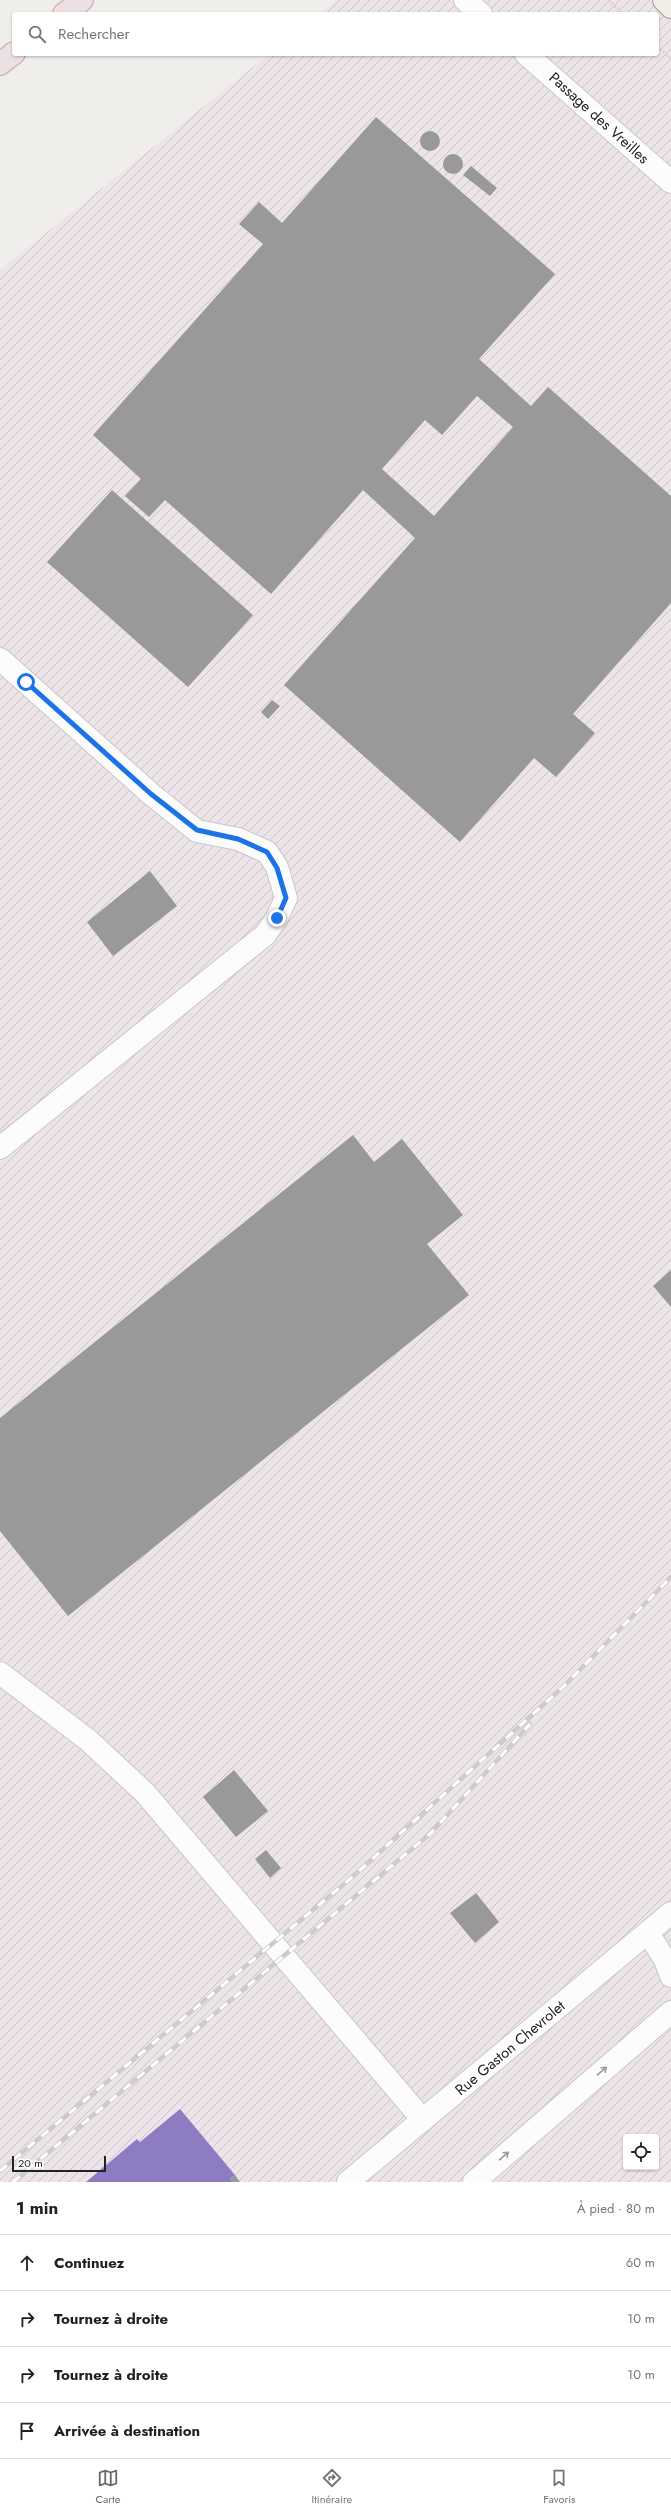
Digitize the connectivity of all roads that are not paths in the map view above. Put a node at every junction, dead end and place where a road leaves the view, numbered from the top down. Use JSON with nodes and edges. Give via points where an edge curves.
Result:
{"nodes":[{"id":1,"x":82,"y":0,"type":"edge"},
{"id":2,"x":465,"y":0,"type":"edge"},
{"id":3,"x":664,"y":0,"type":"edge"},
{"id":4,"x":671,"y":6,"type":"edge"},
{"id":5,"x":67,"y":12,"type":"edge"},
{"id":6,"x":479,"y":12,"type":"edge"},
{"id":7,"x":12,"y":55,"type":"edge"},
{"id":8,"x":528,"y":56,"type":"edge"},
{"id":9,"x":0,"y":64,"type":"edge"},
{"id":10,"x":671,"y":182,"type":"edge"},
{"id":11,"x":0,"y":659,"type":"edge"},
{"id":12,"x":0,"y":1148,"type":"edge"},
{"id":13,"x":0,"y":1673,"type":"edge"},
{"id":14,"x":671,"y":1913,"type":"edge"},
{"id":15,"x":648,"y":1933,"type":"junction"},
{"id":16,"x":671,"y":1976,"type":"edge"},
{"id":17,"x":671,"y":2012,"type":"edge"},
{"id":18,"x":424,"y":2120,"type":"junction"},
{"id":19,"x":348,"y":2182,"type":"edge"},
{"id":20,"x":474,"y":2182,"type":"edge"}],
"edges":[{"from":1,"to":5,"type":"highway"},
{"from":2,"to":6,"type":"street"},
{"from":3,"to":4,"type":"main road"},
{"from":7,"to":9,"type":"highway"},
{"from":8,"to":10,"type":"street","name":"Passage des Vreilles"},
{"from":11,"to":12,"type":"street","via":[[151,794],[197,830],[238,839],[267,852],[277,868],[286,898],[265,936]]},
{"from":13,"to":18,"type":"street","via":[[88,1740],[145,1793]]},
{"from":14,"to":15,"type":"street","name":"Rue Gaston Chevrolet"},
{"from":15,"to":16,"type":"street","via":[[665,1960]]},
{"from":15,"to":18,"type":"street","name":"Rue Gaston Chevrolet"},
{"from":20,"to":17,"type":"street","one_way":true},
{"from":18,"to":19,"type":"street","name":"Rue Gaston Chevrolet"}]}
